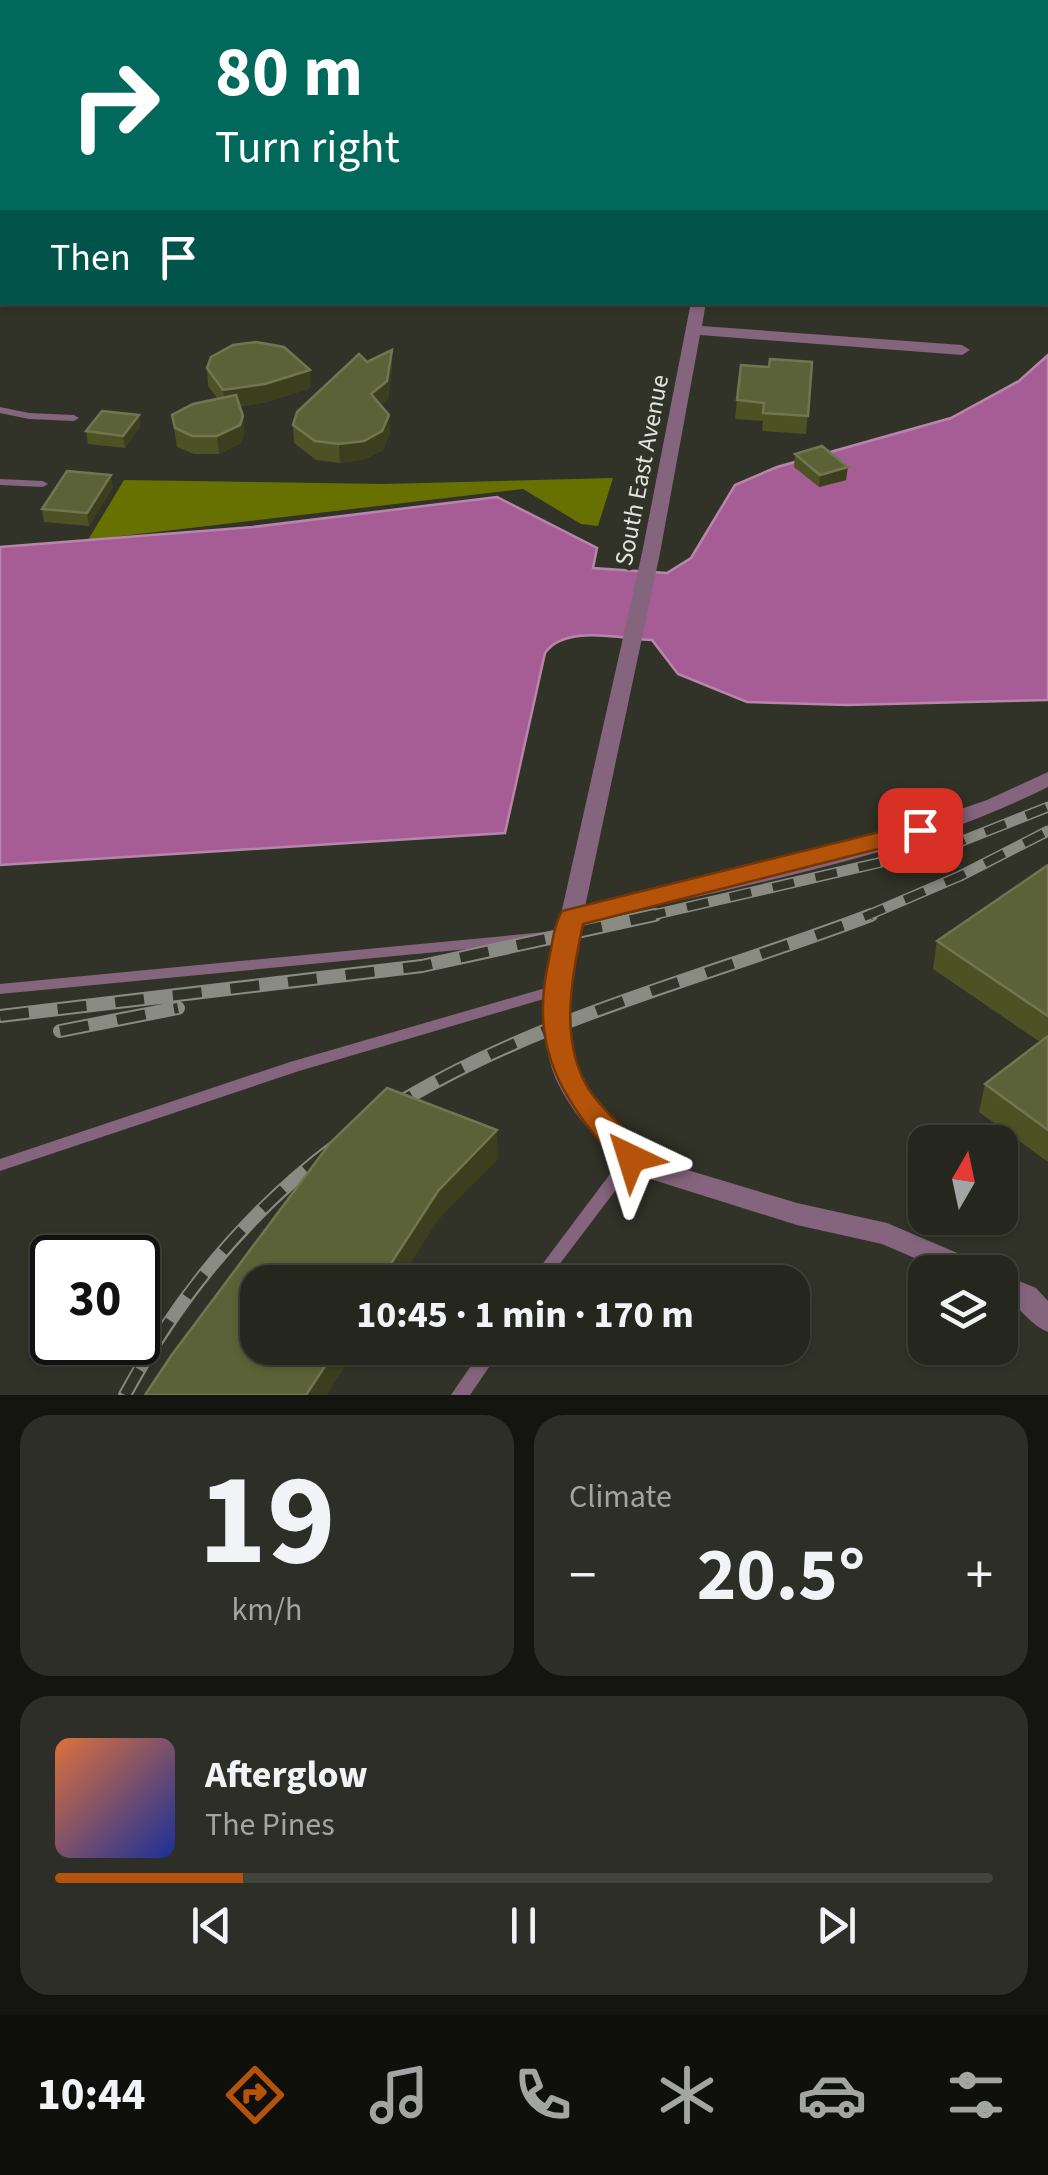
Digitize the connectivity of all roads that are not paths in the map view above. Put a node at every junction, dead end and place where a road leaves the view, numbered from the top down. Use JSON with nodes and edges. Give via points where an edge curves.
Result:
{"nodes":[{"id":1,"x":698,"y":305,"type":"edge"},
{"id":2,"x":694,"y":330,"type":"junction"},
{"id":3,"x":962,"y":350,"type":"dead end"},
{"id":4,"x":0,"y":410,"type":"edge"},
{"id":5,"x":74,"y":418,"type":"dead end"},
{"id":6,"x":0,"y":482,"type":"edge"},
{"id":7,"x":43,"y":484,"type":"dead end"},
{"id":8,"x":1048,"y":780,"type":"edge"},
{"id":9,"x":569,"y":926,"type":"junction"},
{"id":10,"x":0,"y":989,"type":"edge"},
{"id":11,"x":556,"y":990,"type":"junction"},
{"id":12,"x":631,"y":1158,"type":"junction"},
{"id":13,"x":0,"y":1165,"type":"edge"},
{"id":14,"x":935,"y":1255,"type":"edge"},
{"id":15,"x":550,"y":1265,"type":"edge"},
{"id":16,"x":1018,"y":1292,"type":"edge"},
{"id":17,"x":1048,"y":1320,"type":"edge"},
{"id":18,"x":480,"y":1365,"type":"edge"},
{"id":19,"x":460,"y":1395,"type":"edge"}],
"edges":[{"from":1,"to":2,"type":"street","name":"South East Avenue"},
{"from":2,"to":3,"type":"street"},
{"from":2,"to":9,"type":"street","name":"South East Avenue"},
{"from":4,"to":5,"type":"lane"},
{"from":6,"to":7,"type":"lane"},
{"from":8,"to":9,"type":"street","via":[[1012,800],[896,838]]},
{"from":9,"to":10,"type":"lane"},
{"from":9,"to":11,"type":"street","name":"South East Avenue"},
{"from":11,"to":12,"type":"street","name":"South East Avenue","via":[[562,1062],[580,1098]]},
{"from":11,"to":13,"type":"lane","via":[[296,1066]]},
{"from":12,"to":14,"type":"street","via":[[779,1209],[887,1234]]},
{"from":12,"to":15,"type":"lane"},
{"from":16,"to":17,"type":"street"},
{"from":18,"to":19,"type":"lane"}]}
